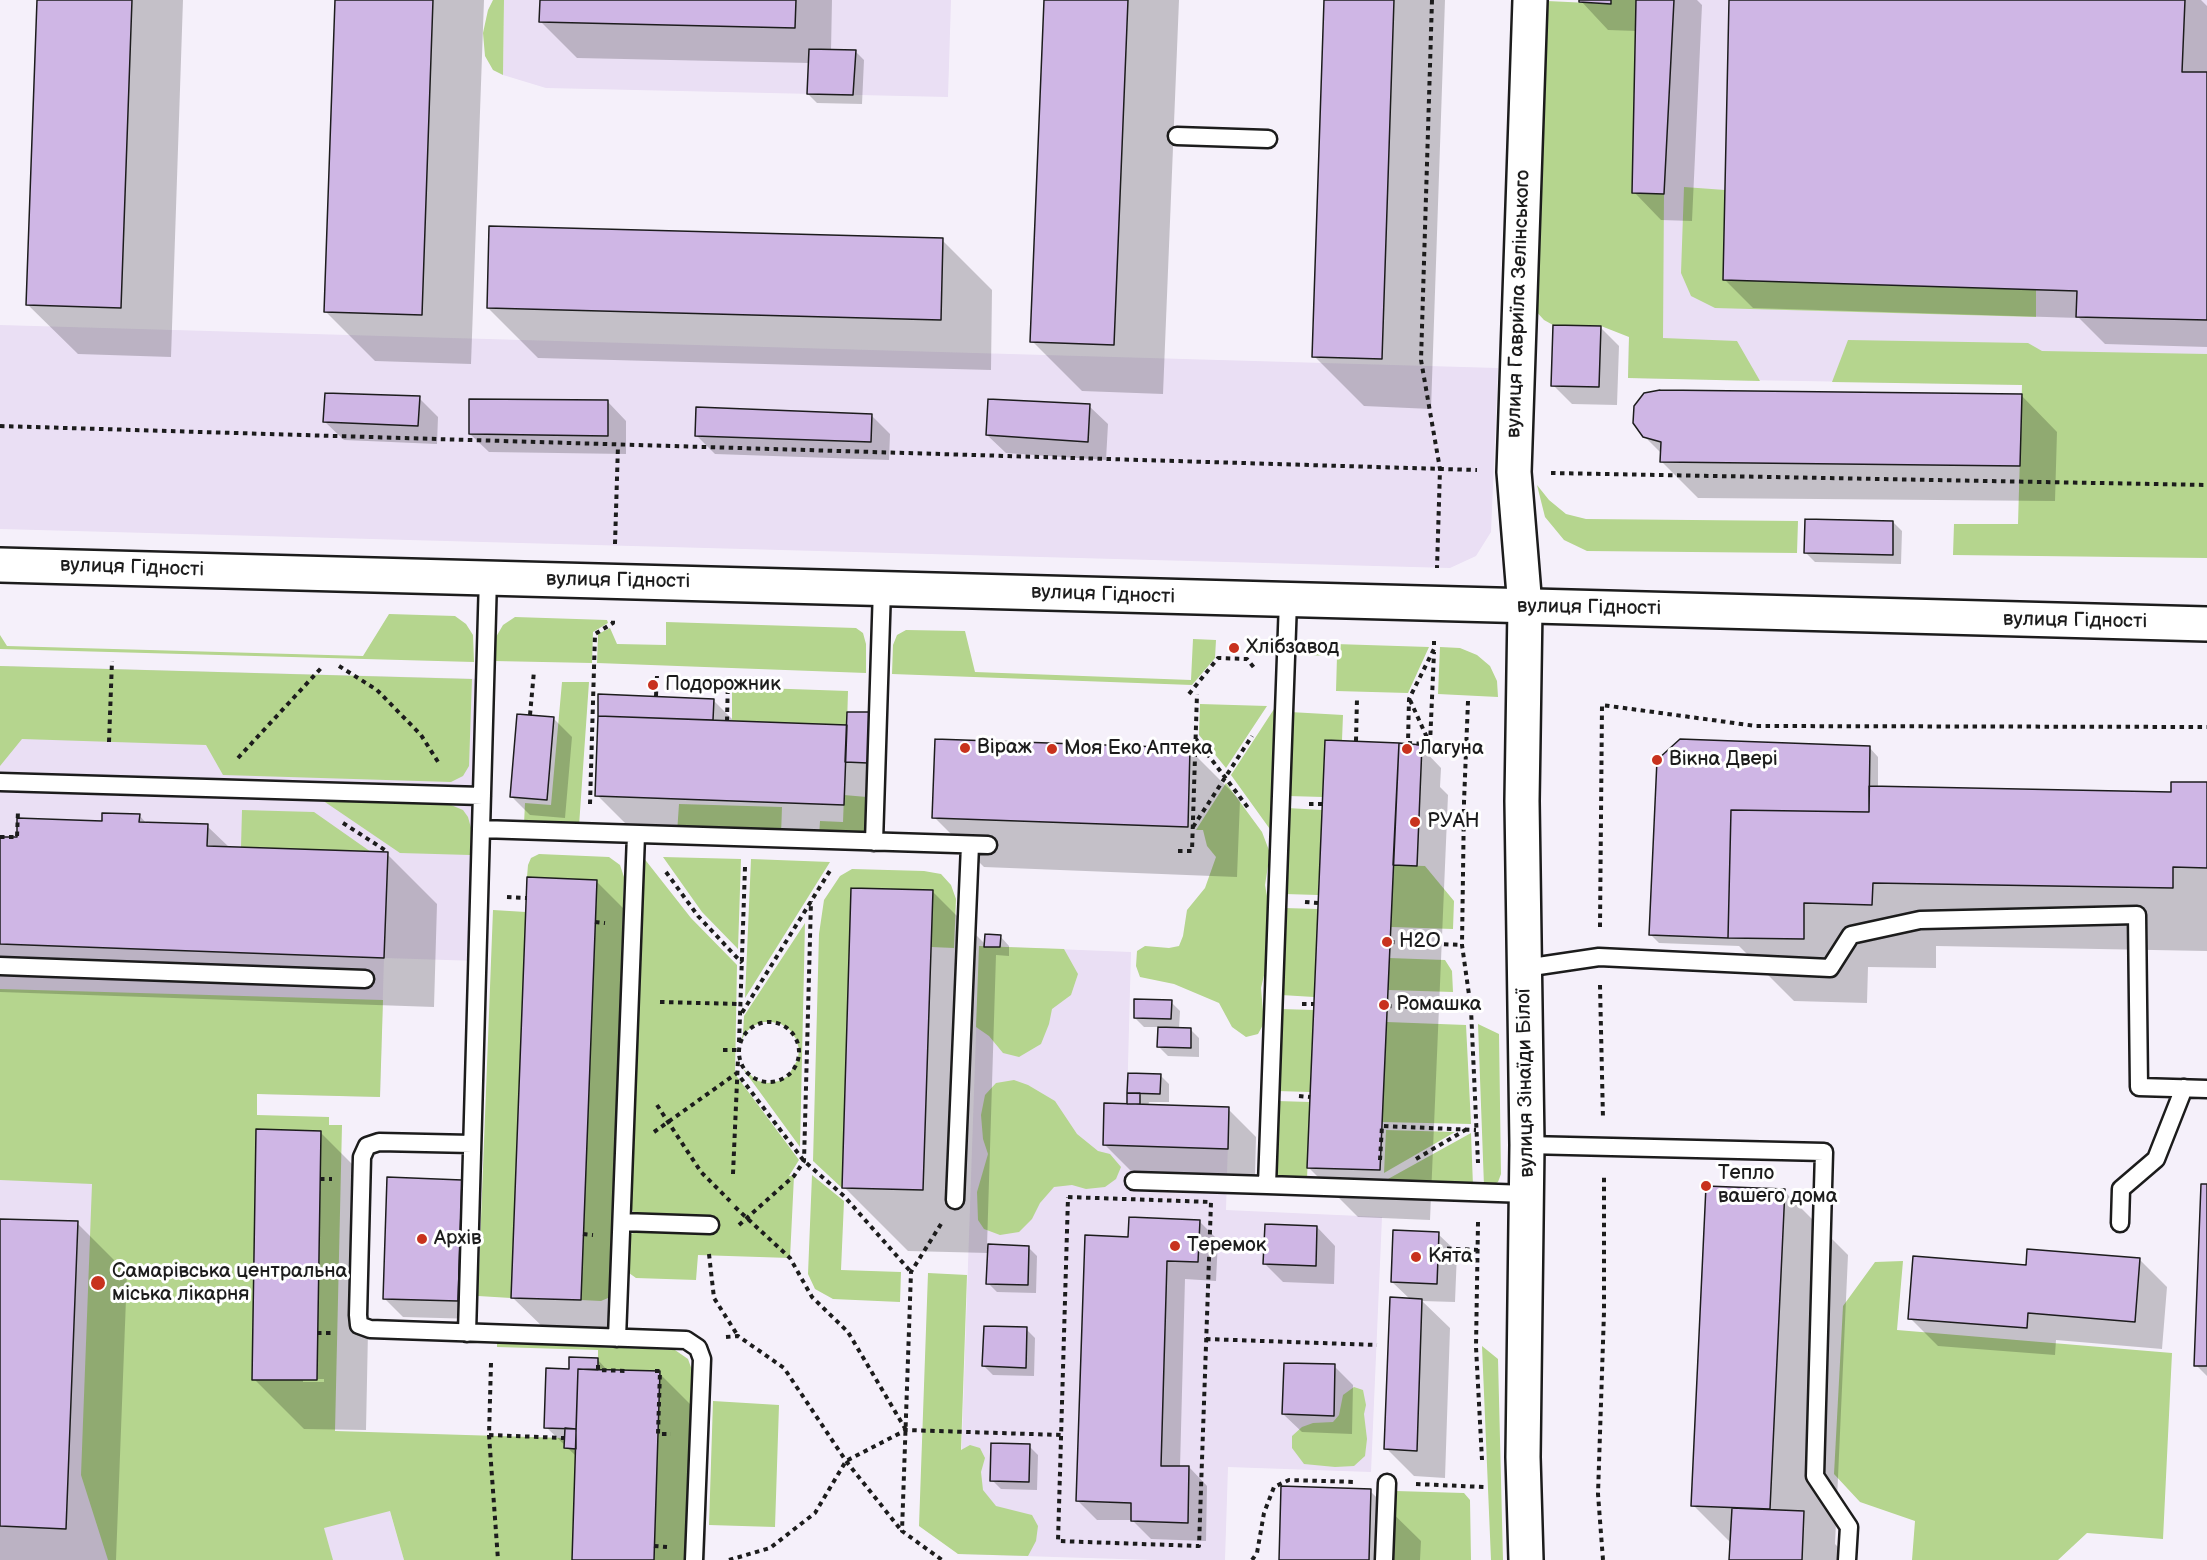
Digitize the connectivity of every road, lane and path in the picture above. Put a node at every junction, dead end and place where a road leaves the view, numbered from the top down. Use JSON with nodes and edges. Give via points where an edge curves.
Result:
{"nodes":[{"id":1,"x":1432,"y":0,"type":"edge"},
{"id":2,"x":1530,"y":0,"type":"edge"},
{"id":3,"x":1177,"y":136,"type":"dead end"},
{"id":4,"x":1268,"y":140,"type":"dead end"},
{"id":5,"x":0,"y":426,"type":"edge"},
{"id":6,"x":1440,"y":469,"type":"junction"},
{"id":7,"x":1514,"y":472,"type":"junction"},
{"id":8,"x":2207,"y":485,"type":"edge"},
{"id":9,"x":0,"y":565,"type":"edge"},
{"id":10,"x":1436,"y":576,"type":"dead end"},
{"id":11,"x":488,"y":578,"type":"junction"},
{"id":12,"x":882,"y":588,"type":"junction"},
{"id":13,"x":1288,"y":601,"type":"junction"},
{"id":14,"x":1525,"y":607,"type":"junction"},
{"id":15,"x":2207,"y":624,"type":"edge"},
{"id":16,"x":1434,"y":638,"type":"dead end"},
{"id":17,"x":1434,"y":649,"type":"junction"},
{"id":18,"x":112,"y":661,"type":"dead end"},
{"id":19,"x":323,"y":666,"type":"dead end"},
{"id":20,"x":339,"y":666,"type":"dead end"},
{"id":21,"x":534,"y":671,"type":"dead end"},
{"id":22,"x":594,"y":674,"type":"dead end"},
{"id":23,"x":1260,"y":674,"type":"dead end"},
{"id":24,"x":657,"y":676,"type":"dead end"},
{"id":25,"x":728,"y":678,"type":"dead end"},
{"id":26,"x":1189,"y":694,"type":"dead end"},
{"id":27,"x":1197,"y":694,"type":"dead end"},
{"id":28,"x":656,"y":696,"type":"dead end"},
{"id":29,"x":1357,"y":698,"type":"dead end"},
{"id":30,"x":1410,"y":699,"type":"junction"},
{"id":31,"x":1467,"y":701,"type":"dead end"},
{"id":32,"x":1602,"y":705,"type":"dead end"},
{"id":33,"x":530,"y":715,"type":"dead end"},
{"id":34,"x":727,"y":721,"type":"dead end"},
{"id":35,"x":2207,"y":728,"type":"edge"},
{"id":36,"x":1255,"y":732,"type":"dead end"},
{"id":37,"x":1195,"y":738,"type":"junction"},
{"id":38,"x":1356,"y":741,"type":"dead end"},
{"id":39,"x":109,"y":742,"type":"dead end"},
{"id":40,"x":1430,"y":744,"type":"junction"},
{"id":41,"x":231,"y":766,"type":"dead end"},
{"id":42,"x":445,"y":772,"type":"dead end"},
{"id":43,"x":1226,"y":776,"type":"junction"},
{"id":44,"x":0,"y":782,"type":"edge"},
{"id":45,"x":482,"y":796,"type":"junction"},
{"id":46,"x":1192,"y":827,"type":"junction"},
{"id":47,"x":481,"y":829,"type":"junction"},
{"id":48,"x":589,"y":834,"type":"junction"},
{"id":49,"x":636,"y":835,"type":"junction"},
{"id":50,"x":874,"y":842,"type":"junction"},
{"id":51,"x":970,"y":845,"type":"junction"},
{"id":52,"x":988,"y":845,"type":"dead end"},
{"id":53,"x":1178,"y":851,"type":"dead end"},
{"id":54,"x":1280,"y":851,"type":"junction"},
{"id":55,"x":746,"y":859,"type":"dead end"},
{"id":56,"x":811,"y":900,"type":"junction"},
{"id":57,"x":1390,"y":942,"type":"dead end"},
{"id":58,"x":1462,"y":945,"type":"junction"},
{"id":59,"x":742,"y":963,"type":"junction"},
{"id":60,"x":0,"y":966,"type":"edge"},
{"id":61,"x":1525,"y":968,"type":"junction"},
{"id":62,"x":365,"y":979,"type":"dead end"},
{"id":63,"x":630,"y":1001,"type":"junction"},
{"id":64,"x":740,"y":1004,"type":"junction"},
{"id":65,"x":1387,"y":1006,"type":"dead end"},
{"id":66,"x":1471,"y":1009,"type":"junction"},
{"id":67,"x":740,"y":1016,"type":"junction"},
{"id":68,"x":723,"y":1050,"type":"dead end"},
{"id":69,"x":739,"y":1050,"type":"junction"},
{"id":70,"x":628,"y":1059,"type":"junction"},
{"id":71,"x":737,"y":1072,"type":"junction"},
{"id":72,"x":2184,"y":1088,"type":"junction"},
{"id":73,"x":2207,"y":1089,"type":"edge"},
{"id":74,"x":668,"y":1122,"type":"junction"},
{"id":75,"x":1476,"y":1130,"type":"junction"},
{"id":76,"x":472,"y":1144,"type":"junction"},
{"id":77,"x":1527,"y":1145,"type":"junction"},
{"id":78,"x":625,"y":1154,"type":"junction"},
{"id":79,"x":804,"y":1161,"type":"junction"},
{"id":80,"x":1380,"y":1170,"type":"dead end"},
{"id":81,"x":734,"y":1174,"type":"dead end"},
{"id":82,"x":1134,"y":1181,"type":"dead end"},
{"id":83,"x":711,"y":1183,"type":"junction"},
{"id":84,"x":1267,"y":1185,"type":"junction"},
{"id":85,"x":1479,"y":1194,"type":"junction"},
{"id":86,"x":1527,"y":1194,"type":"junction"},
{"id":87,"x":955,"y":1200,"type":"joint"},
{"id":88,"x":746,"y":1218,"type":"junction"},
{"id":89,"x":622,"y":1222,"type":"junction"},
{"id":90,"x":2120,"y":1223,"type":"dead end"},
{"id":91,"x":710,"y":1225,"type":"junction"},
{"id":92,"x":731,"y":1232,"type":"dead end"},
{"id":93,"x":716,"y":1247,"type":"dead end"},
{"id":94,"x":1438,"y":1248,"type":"dead end"},
{"id":95,"x":1478,"y":1250,"type":"junction"},
{"id":96,"x":709,"y":1255,"type":"junction"},
{"id":97,"x":911,"y":1272,"type":"junction"},
{"id":98,"x":467,"y":1333,"type":"junction"},
{"id":99,"x":492,"y":1333,"type":"junction"},
{"id":100,"x":738,"y":1336,"type":"junction"},
{"id":101,"x":617,"y":1338,"type":"junction"},
{"id":102,"x":1206,"y":1339,"type":"junction"},
{"id":103,"x":686,"y":1340,"type":"junction"},
{"id":104,"x":1377,"y":1345,"type":"dead end"},
{"id":105,"x":598,"y":1358,"type":"dead end"},
{"id":106,"x":629,"y":1371,"type":"dead end"},
{"id":107,"x":650,"y":1371,"type":"dead end"},
{"id":108,"x":906,"y":1430,"type":"junction"},
{"id":109,"x":489,"y":1435,"type":"junction"},
{"id":110,"x":699,"y":1435,"type":"junction"},
{"id":111,"x":1061,"y":1435,"type":"junction"},
{"id":112,"x":564,"y":1438,"type":"dead end"},
{"id":113,"x":846,"y":1461,"type":"junction"},
{"id":114,"x":1482,"y":1464,"type":"dead end"},
{"id":115,"x":1483,"y":1475,"type":"dead end"},
{"id":116,"x":1387,"y":1483,"type":"junction"},
{"id":117,"x":1484,"y":1487,"type":"junction"},
{"id":118,"x":1484,"y":1497,"type":"dead end"},
{"id":119,"x":902,"y":1531,"type":"junction"},
{"id":120,"x":1257,"y":1553,"type":"junction"},
{"id":121,"x":498,"y":1560,"type":"edge"},
{"id":122,"x":694,"y":1560,"type":"edge"},
{"id":123,"x":729,"y":1560,"type":"edge"},
{"id":124,"x":942,"y":1560,"type":"edge"},
{"id":125,"x":1251,"y":1560,"type":"edge"},
{"id":126,"x":1257,"y":1560,"type":"edge"},
{"id":127,"x":1384,"y":1560,"type":"edge"},
{"id":128,"x":1526,"y":1560,"type":"edge"},
{"id":129,"x":1847,"y":1560,"type":"edge"}],
"edges":[{"from":1,"to":6,"type":"path","via":[[1421,360]]},
{"from":2,"to":7,"type":"main road","name":"вулиця Гавриїла Зелінського"},
{"from":3,"to":4,"type":"lane"},
{"from":5,"to":6,"type":"path"},
{"from":6,"to":7,"type":"path"},
{"from":6,"to":10,"type":"path"},
{"from":7,"to":8,"type":"path"},
{"from":7,"to":14,"type":"main road","name":"вулиця Гавриїла Зелінського"},
{"from":9,"to":11,"type":"main road","name":"вулиця Гідності"},
{"from":11,"to":12,"type":"main road","name":"вулиця Гідності"},
{"from":11,"to":45,"type":"lane"},
{"from":12,"to":13,"type":"main road","name":"вулиця Гідності"},
{"from":12,"to":50,"type":"lane"},
{"from":13,"to":14,"type":"main road","name":"вулиця Гідності"},
{"from":13,"to":54,"type":"lane"},
{"from":14,"to":15,"type":"main road","name":"вулиця Гідності"},
{"from":14,"to":61,"type":"main road","name":"вулиця Зінаїди Білої"},
{"from":16,"to":17,"type":"path"},
{"from":17,"to":30,"type":"path"},
{"from":17,"to":40,"type":"path"},
{"from":18,"to":39,"type":"path"},
{"from":19,"to":41,"type":"path"},
{"from":20,"to":42,"type":"path","via":[[377,690],[421,735]]},
{"from":21,"to":33,"type":"path"},
{"from":22,"to":48,"type":"path"},
{"from":23,"to":26,"type":"path","via":[[1247,659],[1218,658]]},
{"from":24,"to":28,"type":"path"},
{"from":25,"to":34,"type":"path"},
{"from":27,"to":37,"type":"path"},
{"from":29,"to":38,"type":"path"},
{"from":30,"to":40,"type":"path"},
{"from":30,"to":40,"type":"path","via":[[1408,743]]},
{"from":31,"to":58,"type":"path"},
{"from":32,"to":35,"type":"path","via":[[1756,726]]},
{"from":36,"to":43,"type":"path"},
{"from":37,"to":43,"type":"path"},
{"from":37,"to":46,"type":"path"},
{"from":43,"to":46,"type":"path"},
{"from":43,"to":54,"type":"path"},
{"from":44,"to":45,"type":"lane"},
{"from":45,"to":47,"type":"lane"},
{"from":46,"to":53,"type":"path","via":[[1192,851]]},
{"from":47,"to":48,"type":"lane"},
{"from":47,"to":76,"type":"lane"},
{"from":48,"to":49,"type":"lane"},
{"from":49,"to":50,"type":"lane"},
{"from":49,"to":59,"type":"path","via":[[698,916]]},
{"from":49,"to":63,"type":"lane"},
{"from":50,"to":51,"type":"lane"},
{"from":50,"to":56,"type":"path","via":[[836,862]]},
{"from":51,"to":52,"type":"lane"},
{"from":51,"to":87,"type":"lane"},
{"from":54,"to":84,"type":"lane"},
{"from":55,"to":59,"type":"path"},
{"from":56,"to":67,"type":"path"},
{"from":56,"to":79,"type":"path"},
{"from":57,"to":58,"type":"path"},
{"from":58,"to":66,"type":"path"},
{"from":59,"to":64,"type":"path"},
{"from":60,"to":62,"type":"lane"},
{"from":61,"to":72,"type":"lane","via":[[1599,957],[1830,968],[1851,936],[1920,920],[2137,915],[2139,1087]]},
{"from":61,"to":77,"type":"main road","name":"вулиця Зінаїди Білої"},
{"from":63,"to":64,"type":"path"},
{"from":63,"to":70,"type":"lane"},
{"from":64,"to":67,"type":"path"},
{"from":65,"to":66,"type":"path"},
{"from":66,"to":75,"type":"path"},
{"from":67,"to":69,"type":"path"},
{"from":68,"to":69,"type":"path"},
{"from":69,"to":69,"type":"path","via":[[743,1069],[758,1081],[769,1083],[788,1076],[799,1049],[790,1030],[781,1024],[763,1022],[746,1032]]},
{"from":69,"to":71,"type":"path"},
{"from":70,"to":74,"type":"path"},
{"from":70,"to":78,"type":"lane"},
{"from":71,"to":74,"type":"path"},
{"from":71,"to":79,"type":"path"},
{"from":71,"to":81,"type":"path"},
{"from":72,"to":73,"type":"lane"},
{"from":72,"to":90,"type":"lane","via":[[2156,1159],[2121,1190]]},
{"from":74,"to":78,"type":"path"},
{"from":74,"to":83,"type":"path"},
{"from":75,"to":80,"type":"path","via":[[1382,1126]]},
{"from":75,"to":85,"type":"path"},
{"from":76,"to":98,"type":"lane"},
{"from":76,"to":98,"type":"lane","via":[[379,1142],[367,1146],[362,1156],[360,1202],[359,1325],[370,1329]]},
{"from":77,"to":86,"type":"main road","name":"вулиця Зінаїди Білої"},
{"from":77,"to":129,"type":"lane","via":[[1824,1152],[1815,1476],[1849,1527]]},
{"from":78,"to":89,"type":"lane"},
{"from":79,"to":88,"type":"path","via":[[794,1176]]},
{"from":79,"to":97,"type":"path","via":[[844,1196]]},
{"from":82,"to":84,"type":"lane"},
{"from":83,"to":88,"type":"path"},
{"from":83,"to":91,"type":"path"},
{"from":84,"to":85,"type":"lane"},
{"from":85,"to":86,"type":"lane"},
{"from":85,"to":95,"type":"path"},
{"from":86,"to":128,"type":"main road","name":"вулиця Зінаїди Білої","via":[[1523,1457]]},
{"from":87,"to":97,"type":"path"},
{"from":88,"to":92,"type":"path"},
{"from":88,"to":108,"type":"path","via":[[790,1258],[812,1297],[848,1332]]},
{"from":89,"to":91,"type":"lane"},
{"from":89,"to":101,"type":"lane"},
{"from":91,"to":96,"type":"path"},
{"from":93,"to":96,"type":"path"},
{"from":94,"to":95,"type":"path"},
{"from":95,"to":114,"type":"path","via":[[1476,1347]]},
{"from":96,"to":100,"type":"path","via":[[714,1298]]},
{"from":97,"to":108,"type":"path"},
{"from":98,"to":99,"type":"lane"},
{"from":99,"to":101,"type":"lane"},
{"from":99,"to":109,"type":"path"},
{"from":100,"to":103,"type":"path"},
{"from":100,"to":113,"type":"path","via":[[784,1368]]},
{"from":101,"to":103,"type":"lane"},
{"from":102,"to":104,"type":"path"},
{"from":102,"to":111,"type":"path","via":[[1199,1546],[1058,1541]]},
{"from":102,"to":111,"type":"path","via":[[1211,1202],[1068,1197]]},
{"from":103,"to":110,"type":"lane","via":[[698,1348],[702,1359]]},
{"from":105,"to":106,"type":"path","via":[[598,1370]]},
{"from":107,"to":110,"type":"path","via":[[660,1371],[658,1434]]},
{"from":108,"to":111,"type":"path"},
{"from":108,"to":113,"type":"path"},
{"from":108,"to":119,"type":"path"},
{"from":109,"to":112,"type":"path"},
{"from":109,"to":121,"type":"path"},
{"from":110,"to":122,"type":"lane"},
{"from":113,"to":119,"type":"path"},
{"from":113,"to":123,"type":"path","via":[[815,1513],[770,1548]]},
{"from":115,"to":117,"type":"path"},
{"from":116,"to":117,"type":"path"},
{"from":116,"to":120,"type":"path","via":[[1290,1480],[1274,1486],[1264,1513]]},
{"from":116,"to":127,"type":"lane"},
{"from":117,"to":118,"type":"path"},
{"from":119,"to":124,"type":"path"},
{"from":120,"to":125,"type":"path"},
{"from":120,"to":126,"type":"path"}]}
